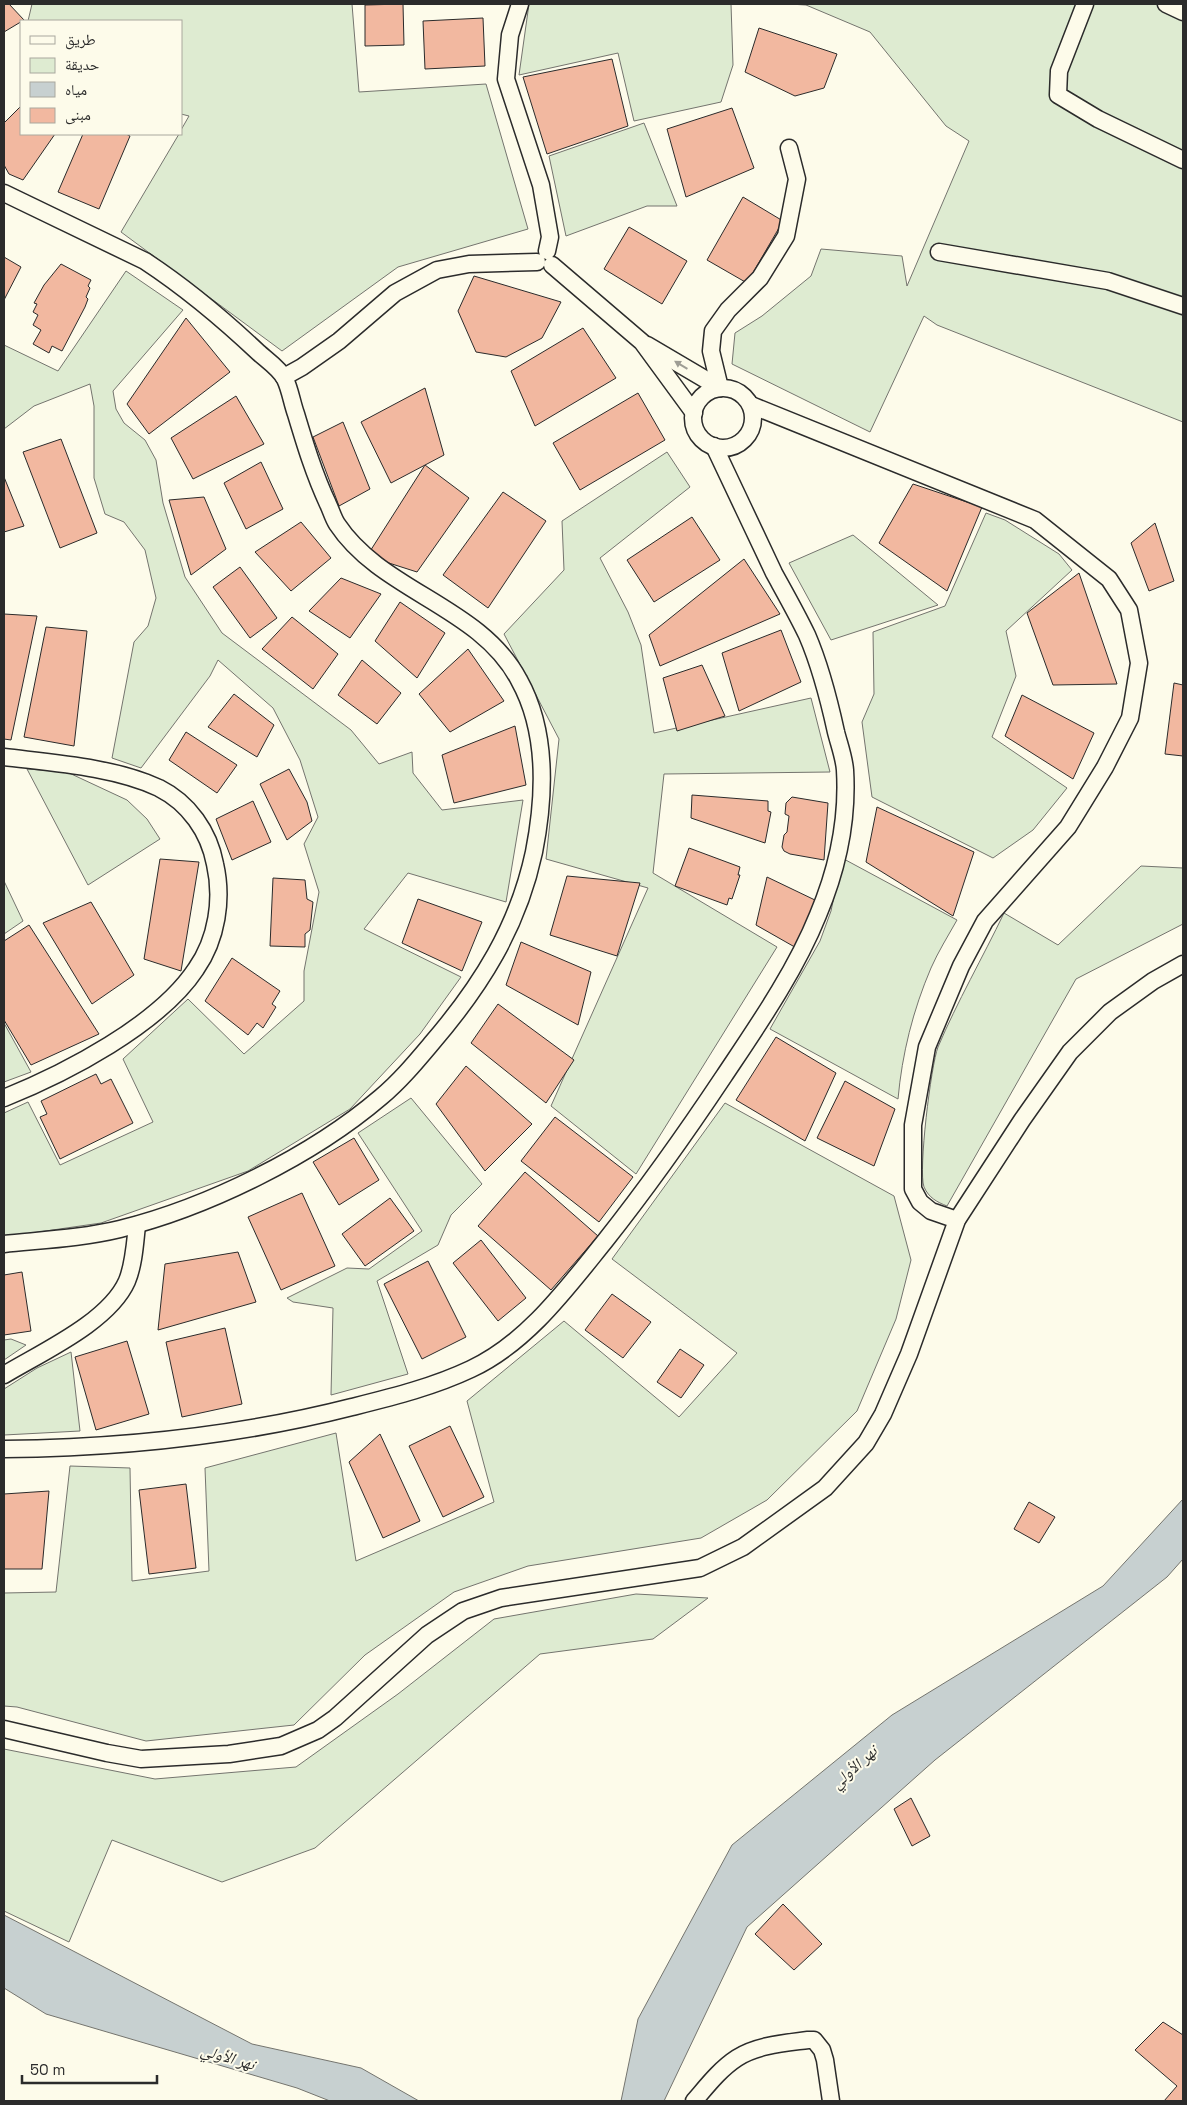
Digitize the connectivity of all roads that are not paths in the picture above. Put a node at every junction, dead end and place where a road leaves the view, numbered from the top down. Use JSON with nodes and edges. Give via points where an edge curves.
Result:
{"nodes":[{"id":1,"x":520,"y":4,"type":"edge"},
{"id":2,"x":1085,"y":4,"type":"edge"},
{"id":3,"x":1166,"y":4,"type":"edge"},
{"id":4,"x":1183,"y":12,"type":"edge"},
{"id":5,"x":789,"y":148,"type":"dead end"},
{"id":6,"x":1183,"y":160,"type":"edge"},
{"id":7,"x":4,"y":193,"type":"edge"},
{"id":8,"x":939,"y":252,"type":"dead end"},
{"id":9,"x":545,"y":259,"type":"junction"},
{"id":10,"x":1183,"y":306,"type":"edge"},
{"id":11,"x":642,"y":342,"type":"junction"},
{"id":12,"x":284,"y":377,"type":"junction"},
{"id":13,"x":720,"y":388,"type":"junction"},
{"id":14,"x":751,"y":405,"type":"junction"},
{"id":15,"x":694,"y":414,"type":"junction"},
{"id":16,"x":714,"y":446,"type":"junction"},
{"id":17,"x":4,"y":757,"type":"edge"},
{"id":18,"x":1183,"y":964,"type":"edge"},
{"id":19,"x":4,"y":1098,"type":"edge"},
{"id":20,"x":957,"y":1220,"type":"junction"},
{"id":21,"x":137,"y":1225,"type":"junction"},
{"id":22,"x":4,"y":1244,"type":"edge"},
{"id":23,"x":4,"y":1375,"type":"edge"},
{"id":24,"x":4,"y":1449,"type":"edge"},
{"id":25,"x":4,"y":1729,"type":"edge"},
{"id":26,"x":694,"y":2101,"type":"edge"},
{"id":27,"x":832,"y":2101,"type":"edge"}],
"edges":[{"from":1,"to":9,"type":"street","via":[[510,35],[506,79],[541,185],[550,238]]},
{"from":2,"to":6,"type":"street","via":[[1059,71],[1058,95],[1098,120]]},
{"from":3,"to":4,"type":"street"},
{"from":5,"to":13,"type":"street","via":[[797,179],[786,236],[760,278],[728,310],[713,331],[710,351]]},
{"from":7,"to":12,"type":"street","via":[[144,261],[166,275],[239,334]]},
{"from":8,"to":10,"type":"street","via":[[1108,281]]},
{"from":9,"to":11,"type":"street"},
{"from":9,"to":12,"type":"street","via":[[469,264],[437,270],[395,293],[340,341]]},
{"from":13,"to":11,"type":"street","one_way":true},
{"from":11,"to":15,"type":"street"},
{"from":12,"to":21,"type":"street","via":[[315,476],[336,523],[362,553],[482,634],[503,655],[520,680],[532,710],[540,748],[543,790],[539,825],[522,894],[510,930],[496,957],[448,1024],[401,1079],[355,1118],[284,1162],[234,1189]]},
{"from":13,"to":14,"type":"street","via":[[738,392]]},
{"from":13,"to":15,"type":"street","via":[[703,396]]},
{"from":14,"to":16,"type":"street","via":[[749,433],[729,447]]},
{"from":14,"to":20,"type":"street","via":[[1036,520],[1109,579],[1129,610],[1139,663],[1130,718],[1068,827],[985,921],[958,973],[927,1047],[913,1126],[913,1189],[920,1202],[931,1211]]},
{"from":15,"to":16,"type":"street","via":[[698,433]]},
{"from":16,"to":24,"type":"street","via":[[808,638],[830,705],[845,769],[842,831],[830,880],[805,946],[694,1121],[563,1294],[521,1335],[473,1368],[370,1403],[264,1426],[121,1445]]},
{"from":17,"to":19,"type":"street","via":[[120,775],[160,789],[175,798],[203,829],[213,852],[219,898],[209,946],[185,985],[164,1005],[110,1044],[41,1082]]},
{"from":18,"to":20,"type":"street","via":[[1110,1012],[1070,1052]]},
{"from":20,"to":25,"type":"street","via":[[897,1385],[866,1442],[825,1488],[743,1547],[700,1568],[501,1598],[463,1611],[427,1635],[335,1718],[318,1730],[281,1746],[229,1754],[141,1759]]},
{"from":21,"to":22,"type":"street"},
{"from":21,"to":23,"type":"street","via":[[132,1264],[118,1297],[90,1323]]},
{"from":26,"to":27,"type":"street","via":[[740,2056],[808,2040],[814,2040],[822,2050]]}]}
